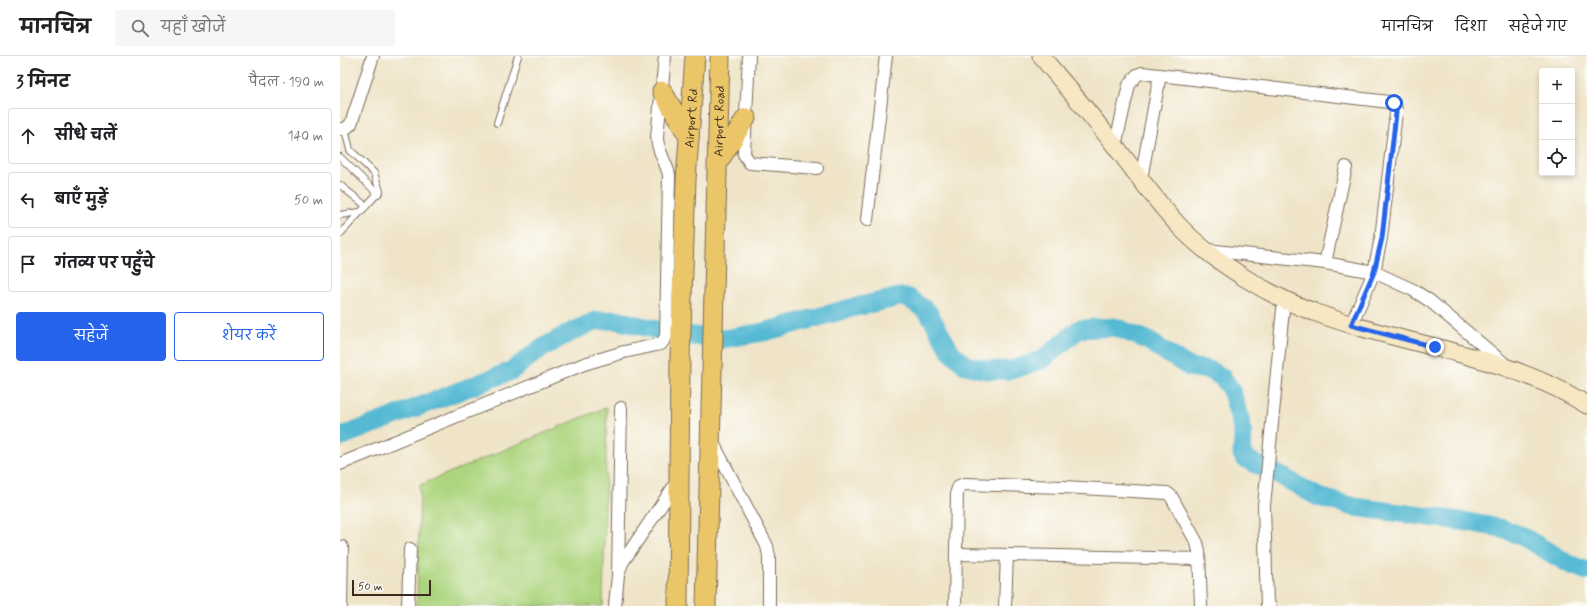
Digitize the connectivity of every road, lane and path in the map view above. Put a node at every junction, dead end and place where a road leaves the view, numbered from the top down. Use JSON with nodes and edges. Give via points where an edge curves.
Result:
{"nodes":[{"id":1,"x":373,"y":56,"type":"edge"},
{"id":2,"x":518,"y":56,"type":"edge"},
{"id":3,"x":665,"y":56,"type":"edge"},
{"id":4,"x":694,"y":56,"type":"edge"},
{"id":5,"x":720,"y":56,"type":"edge"},
{"id":6,"x":749,"y":56,"type":"edge"},
{"id":7,"x":886,"y":56,"type":"edge"},
{"id":8,"x":1041,"y":56,"type":"edge"},
{"id":9,"x":1160,"y":75,"type":"junction"},
{"id":10,"x":662,"y":91,"type":"junction"},
{"id":11,"x":746,"y":118,"type":"junction"},
{"id":12,"x":497,"y":123,"type":"dead end"},
{"id":13,"x":343,"y":129,"type":"edge"},
{"id":14,"x":689,"y":136,"type":"junction"},
{"id":15,"x":1115,"y":146,"type":"junction"},
{"id":16,"x":340,"y":157,"type":"edge"},
{"id":17,"x":717,"y":164,"type":"junction"},
{"id":18,"x":1346,"y":167,"type":"dead end"},
{"id":19,"x":816,"y":168,"type":"dead end"},
{"id":20,"x":1141,"y":179,"type":"junction"},
{"id":21,"x":340,"y":185,"type":"edge"},
{"id":22,"x":378,"y":194,"type":"junction"},
{"id":23,"x":366,"y":206,"type":"junction"},
{"id":24,"x":360,"y":212,"type":"junction"},
{"id":25,"x":340,"y":215,"type":"edge"},
{"id":26,"x":867,"y":220,"type":"dead end"},
{"id":27,"x":340,"y":234,"type":"edge"},
{"id":28,"x":1206,"y":250,"type":"junction"},
{"id":29,"x":1325,"y":263,"type":"junction"},
{"id":30,"x":1374,"y":272,"type":"junction"},
{"id":31,"x":1284,"y":299,"type":"junction"},
{"id":32,"x":1351,"y":325,"type":"junction"},
{"id":33,"x":1512,"y":370,"type":"junction"},
{"id":34,"x":1587,"y":405,"type":"edge"},
{"id":35,"x":621,"y":408,"type":"dead end"},
{"id":36,"x":710,"y":436,"type":"junction"},
{"id":37,"x":340,"y":464,"type":"edge"},
{"id":38,"x":679,"y":478,"type":"junction"},
{"id":39,"x":342,"y":548,"type":"dead end"},
{"id":40,"x":410,"y":549,"type":"dead end"},
{"id":41,"x":956,"y":554,"type":"junction"},
{"id":42,"x":1007,"y":555,"type":"junction"},
{"id":43,"x":1199,"y":559,"type":"junction"},
{"id":44,"x":618,"y":575,"type":"junction"},
{"id":45,"x":341,"y":589,"type":"edge"},
{"id":46,"x":341,"y":606,"type":"edge"},
{"id":47,"x":408,"y":606,"type":"edge"},
{"id":48,"x":615,"y":606,"type":"edge"},
{"id":49,"x":678,"y":606,"type":"edge"},
{"id":50,"x":706,"y":606,"type":"edge"},
{"id":51,"x":769,"y":606,"type":"edge"},
{"id":52,"x":955,"y":606,"type":"edge"},
{"id":53,"x":1005,"y":606,"type":"edge"},
{"id":54,"x":1201,"y":606,"type":"edge"},
{"id":55,"x":1268,"y":606,"type":"edge"}],
"edges":[{"from":1,"to":13,"type":"street","via":[[354,118],[351,124]]},
{"from":2,"to":12,"type":"lane"},
{"from":3,"to":10,"type":"street"},
{"from":4,"to":14,"type":"main road","name":"Airport Rd"},
{"from":5,"to":17,"type":"main road","name":"Airport Road"},
{"from":6,"to":11,"type":"street"},
{"from":7,"to":26,"type":"street"},
{"from":8,"to":15,"type":"street"},
{"from":9,"to":15,"type":"street","via":[[1142,73],[1132,80]]},
{"from":9,"to":20,"type":"street"},
{"from":9,"to":30,"type":"street","via":[[1394,103],[1396,113],[1382,238]]},
{"from":10,"to":14,"type":"main road"},
{"from":10,"to":37,"type":"street","via":[[657,143],[668,170],[669,189],[666,337],[662,344],[584,364]]},
{"from":11,"to":17,"type":"main road"},
{"from":11,"to":19,"type":"street","via":[[744,154],[750,163]]},
{"from":13,"to":22,"type":"lane","via":[[350,150],[374,173],[380,191]]},
{"from":14,"to":38,"type":"main road","name":"Airport Rd","via":[[680,358]]},
{"from":15,"to":20,"type":"street"},
{"from":16,"to":22,"type":"lane"},
{"from":17,"to":36,"type":"main road","name":"Airport Road"},
{"from":18,"to":29,"type":"street"},
{"from":20,"to":28,"type":"street","via":[[1168,214]]},
{"from":21,"to":23,"type":"lane"},
{"from":22,"to":23,"type":"lane"},
{"from":23,"to":24,"type":"lane"},
{"from":24,"to":25,"type":"lane"},
{"from":24,"to":27,"type":"lane"},
{"from":28,"to":29,"type":"street"},
{"from":28,"to":31,"type":"street","via":[[1240,274]]},
{"from":29,"to":30,"type":"street"},
{"from":30,"to":32,"type":"street"},
{"from":30,"to":33,"type":"street","via":[[1430,301]]},
{"from":31,"to":32,"type":"street"},
{"from":31,"to":55,"type":"street","via":[[1264,506]]},
{"from":32,"to":33,"type":"street"},
{"from":33,"to":34,"type":"street","via":[[1543,382]]},
{"from":35,"to":44,"type":"street"},
{"from":36,"to":50,"type":"main road","name":"Airport Road"},
{"from":36,"to":51,"type":"street","via":[[767,546],[770,556]]},
{"from":38,"to":44,"type":"street","via":[[622,563]]},
{"from":38,"to":49,"type":"main road","name":"Airport Rd"},
{"from":39,"to":45,"type":"street"},
{"from":40,"to":47,"type":"street"},
{"from":41,"to":42,"type":"street"},
{"from":41,"to":43,"type":"street","via":[[957,491],[959,486],[965,484],[1167,493],[1197,543]]},
{"from":41,"to":52,"type":"street"},
{"from":42,"to":43,"type":"street"},
{"from":42,"to":53,"type":"street"},
{"from":43,"to":54,"type":"street"},
{"from":44,"to":48,"type":"street"},
{"from":45,"to":46,"type":"street"}]}
